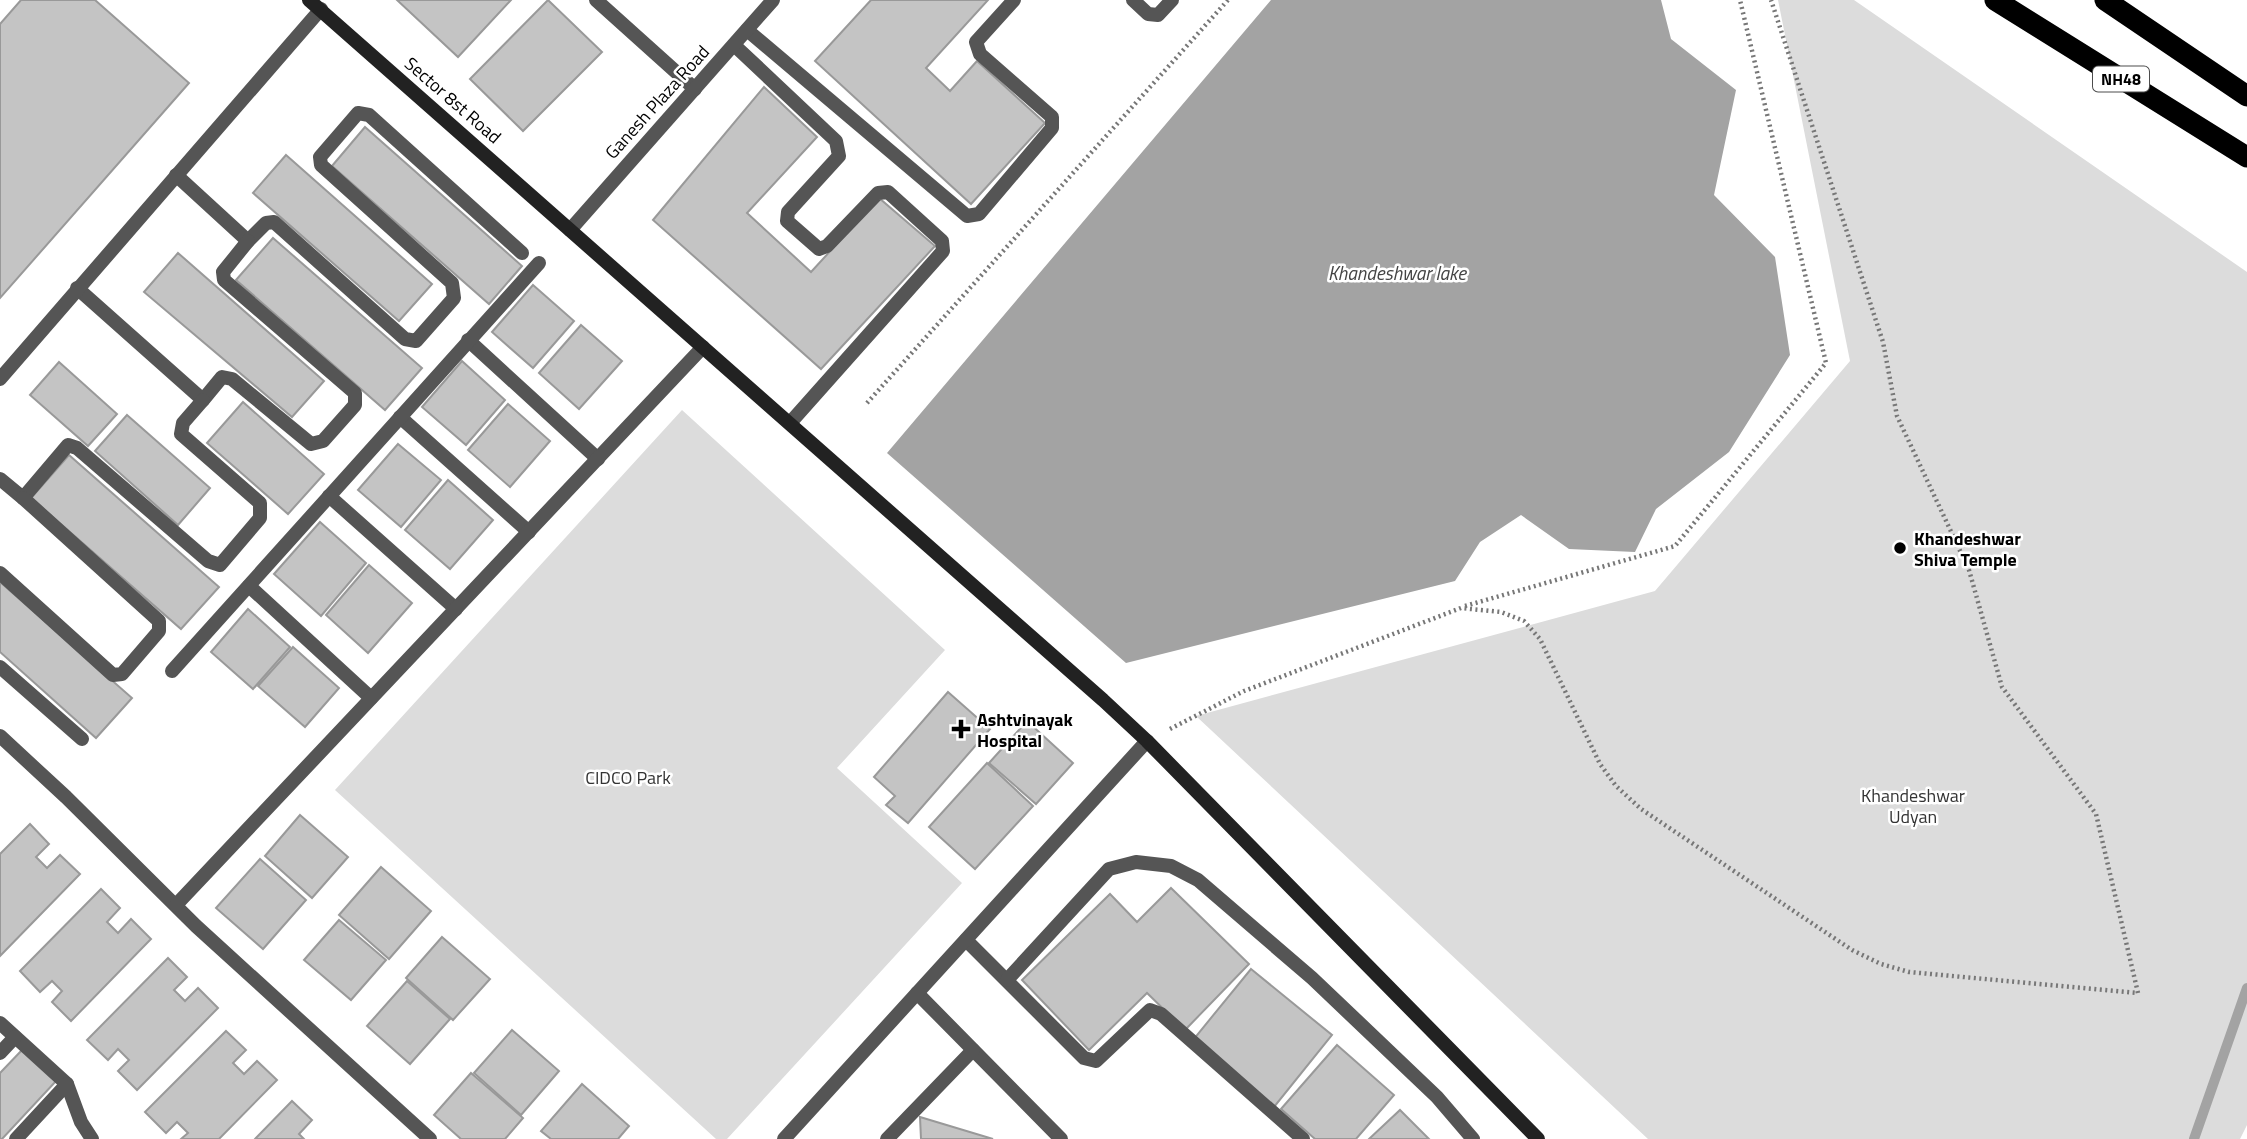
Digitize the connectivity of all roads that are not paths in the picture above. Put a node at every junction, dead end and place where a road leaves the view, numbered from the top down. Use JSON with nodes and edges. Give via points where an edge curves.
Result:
{"nodes":[{"id":1,"x":309,"y":0,"type":"edge"},
{"id":2,"x":596,"y":0,"type":"edge"},
{"id":3,"x":773,"y":0,"type":"edge"},
{"id":4,"x":1014,"y":0,"type":"edge"},
{"id":5,"x":1133,"y":0,"type":"edge"},
{"id":6,"x":1171,"y":0,"type":"edge"},
{"id":7,"x":1995,"y":0,"type":"edge"},
{"id":8,"x":2105,"y":0,"type":"edge"},
{"id":9,"x":321,"y":9,"type":"junction"},
{"id":10,"x":747,"y":30,"type":"junction"},
{"id":11,"x":734,"y":45,"type":"junction"},
{"id":12,"x":695,"y":89,"type":"junction"},
{"id":13,"x":2247,"y":96,"type":"edge"},
{"id":14,"x":2247,"y":157,"type":"edge"},
{"id":15,"x":176,"y":175,"type":"junction"},
{"id":16,"x":570,"y":230,"type":"junction"},
{"id":17,"x":248,"y":241,"type":"junction"},
{"id":18,"x":522,"y":253,"type":"dead end"},
{"id":19,"x":539,"y":263,"type":"dead end"},
{"id":20,"x":77,"y":288,"type":"junction"},
{"id":21,"x":468,"y":340,"type":"junction"},
{"id":22,"x":703,"y":347,"type":"junction"},
{"id":23,"x":0,"y":379,"type":"edge"},
{"id":24,"x":203,"y":400,"type":"junction"},
{"id":25,"x":400,"y":417,"type":"junction"},
{"id":26,"x":790,"y":423,"type":"junction"},
{"id":27,"x":598,"y":459,"type":"junction"},
{"id":28,"x":0,"y":479,"type":"edge"},
{"id":29,"x":329,"y":496,"type":"junction"},
{"id":30,"x":23,"y":498,"type":"junction"},
{"id":31,"x":529,"y":532,"type":"junction"},
{"id":32,"x":0,"y":573,"type":"edge"},
{"id":33,"x":248,"y":586,"type":"junction"},
{"id":34,"x":456,"y":609,"type":"junction"},
{"id":35,"x":0,"y":667,"type":"edge"},
{"id":36,"x":172,"y":671,"type":"dead end"},
{"id":37,"x":371,"y":698,"type":"junction"},
{"id":38,"x":0,"y":736,"type":"edge"},
{"id":39,"x":82,"y":739,"type":"dead end"},
{"id":40,"x":1147,"y":741,"type":"junction"},
{"id":41,"x":176,"y":905,"type":"junction"},
{"id":42,"x":966,"y":940,"type":"junction"},
{"id":43,"x":1007,"y":979,"type":"junction"},
{"id":44,"x":917,"y":993,"type":"junction"},
{"id":45,"x":0,"y":1023,"type":"edge"},
{"id":46,"x":15,"y":1037,"type":"junction"},
{"id":47,"x":973,"y":1050,"type":"junction"},
{"id":48,"x":0,"y":1053,"type":"edge"},
{"id":49,"x":68,"y":1084,"type":"junction"},
{"id":50,"x":16,"y":1139,"type":"edge"},
{"id":51,"x":92,"y":1139,"type":"edge"},
{"id":52,"x":430,"y":1139,"type":"edge"},
{"id":53,"x":784,"y":1139,"type":"edge"},
{"id":54,"x":887,"y":1139,"type":"edge"},
{"id":55,"x":1061,"y":1139,"type":"edge"},
{"id":56,"x":1303,"y":1139,"type":"edge"},
{"id":57,"x":1473,"y":1139,"type":"edge"},
{"id":58,"x":1538,"y":1139,"type":"edge"}],
"edges":[{"from":1,"to":9,"type":"street","name":"Sector 8st Road"},
{"from":2,"to":12,"type":"street"},
{"from":3,"to":10,"type":"street","name":"Ganesh Plaza Road"},
{"from":4,"to":10,"type":"street","via":[[976,42],[980,54],[1052,117],[1052,128],[979,214],[968,216]]},
{"from":5,"to":6,"type":"street","via":[[1148,14],[1158,15]]},
{"from":7,"to":14,"type":"highway","number":"NH48"},
{"from":8,"to":13,"type":"highway"},
{"from":9,"to":15,"type":"street"},
{"from":9,"to":16,"type":"street","name":"Sector 8st Road"},
{"from":10,"to":11,"type":"street","name":"Ganesh Plaza Road"},
{"from":11,"to":12,"type":"street","name":"Ganesh Plaza Road"},
{"from":11,"to":26,"type":"street","via":[[835,141],[839,156],[786,221],[818,249],[827,246],[878,193],[888,192],[943,241],[943,251]]},
{"from":12,"to":16,"type":"street","name":"Ganesh Plaza Road"},
{"from":15,"to":17,"type":"street"},
{"from":15,"to":20,"type":"street"},
{"from":16,"to":22,"type":"street","name":"Sector 8st Road"},
{"from":17,"to":18,"type":"street","via":[[265,223],[274,222],[405,339],[416,341],[454,298],[452,283],[321,165],[320,157],[358,113],[369,115]]},
{"from":17,"to":24,"type":"street","via":[[223,272],[224,280],[355,393],[355,405],[323,441],[311,444],[232,379],[222,377]]},
{"from":19,"to":21,"type":"street"},
{"from":20,"to":23,"type":"street"},
{"from":20,"to":24,"type":"street"},
{"from":21,"to":25,"type":"street"},
{"from":21,"to":27,"type":"street"},
{"from":22,"to":26,"type":"street","name":"Sector 8st Road"},
{"from":22,"to":27,"type":"street"},
{"from":24,"to":30,"type":"street","via":[[183,422],[181,434],[260,503],[260,518],[220,565],[208,561],[77,448],[68,445]]},
{"from":25,"to":29,"type":"street"},
{"from":25,"to":31,"type":"street"},
{"from":26,"to":40,"type":"street","name":"Sector 8st Road"},
{"from":27,"to":31,"type":"street"},
{"from":28,"to":30,"type":"street"},
{"from":29,"to":33,"type":"street"},
{"from":29,"to":34,"type":"street"},
{"from":30,"to":32,"type":"street","via":[[159,621],[159,631],[122,674],[113,675]]},
{"from":31,"to":34,"type":"street"},
{"from":33,"to":36,"type":"street"},
{"from":33,"to":37,"type":"street"},
{"from":34,"to":37,"type":"street"},
{"from":35,"to":39,"type":"street"},
{"from":37,"to":41,"type":"street"},
{"from":38,"to":41,"type":"street"},
{"from":40,"to":42,"type":"street"},
{"from":40,"to":58,"type":"street","name":"Sector 8st Road"},
{"from":41,"to":52,"type":"street"},
{"from":42,"to":43,"type":"street"},
{"from":42,"to":44,"type":"street"},
{"from":43,"to":56,"type":"street","via":[[1084,1058],[1096,1061],[1150,1010],[1161,1014]]},
{"from":43,"to":57,"type":"street","via":[[1109,869],[1136,862],[1171,866],[1198,880],[1312,978],[1437,1097]]},
{"from":44,"to":47,"type":"street"},
{"from":44,"to":53,"type":"street"},
{"from":45,"to":46,"type":"street"},
{"from":46,"to":48,"type":"street"},
{"from":46,"to":49,"type":"street"},
{"from":47,"to":54,"type":"street"},
{"from":47,"to":55,"type":"street"},
{"from":49,"to":50,"type":"street"},
{"from":49,"to":51,"type":"street"}]}
